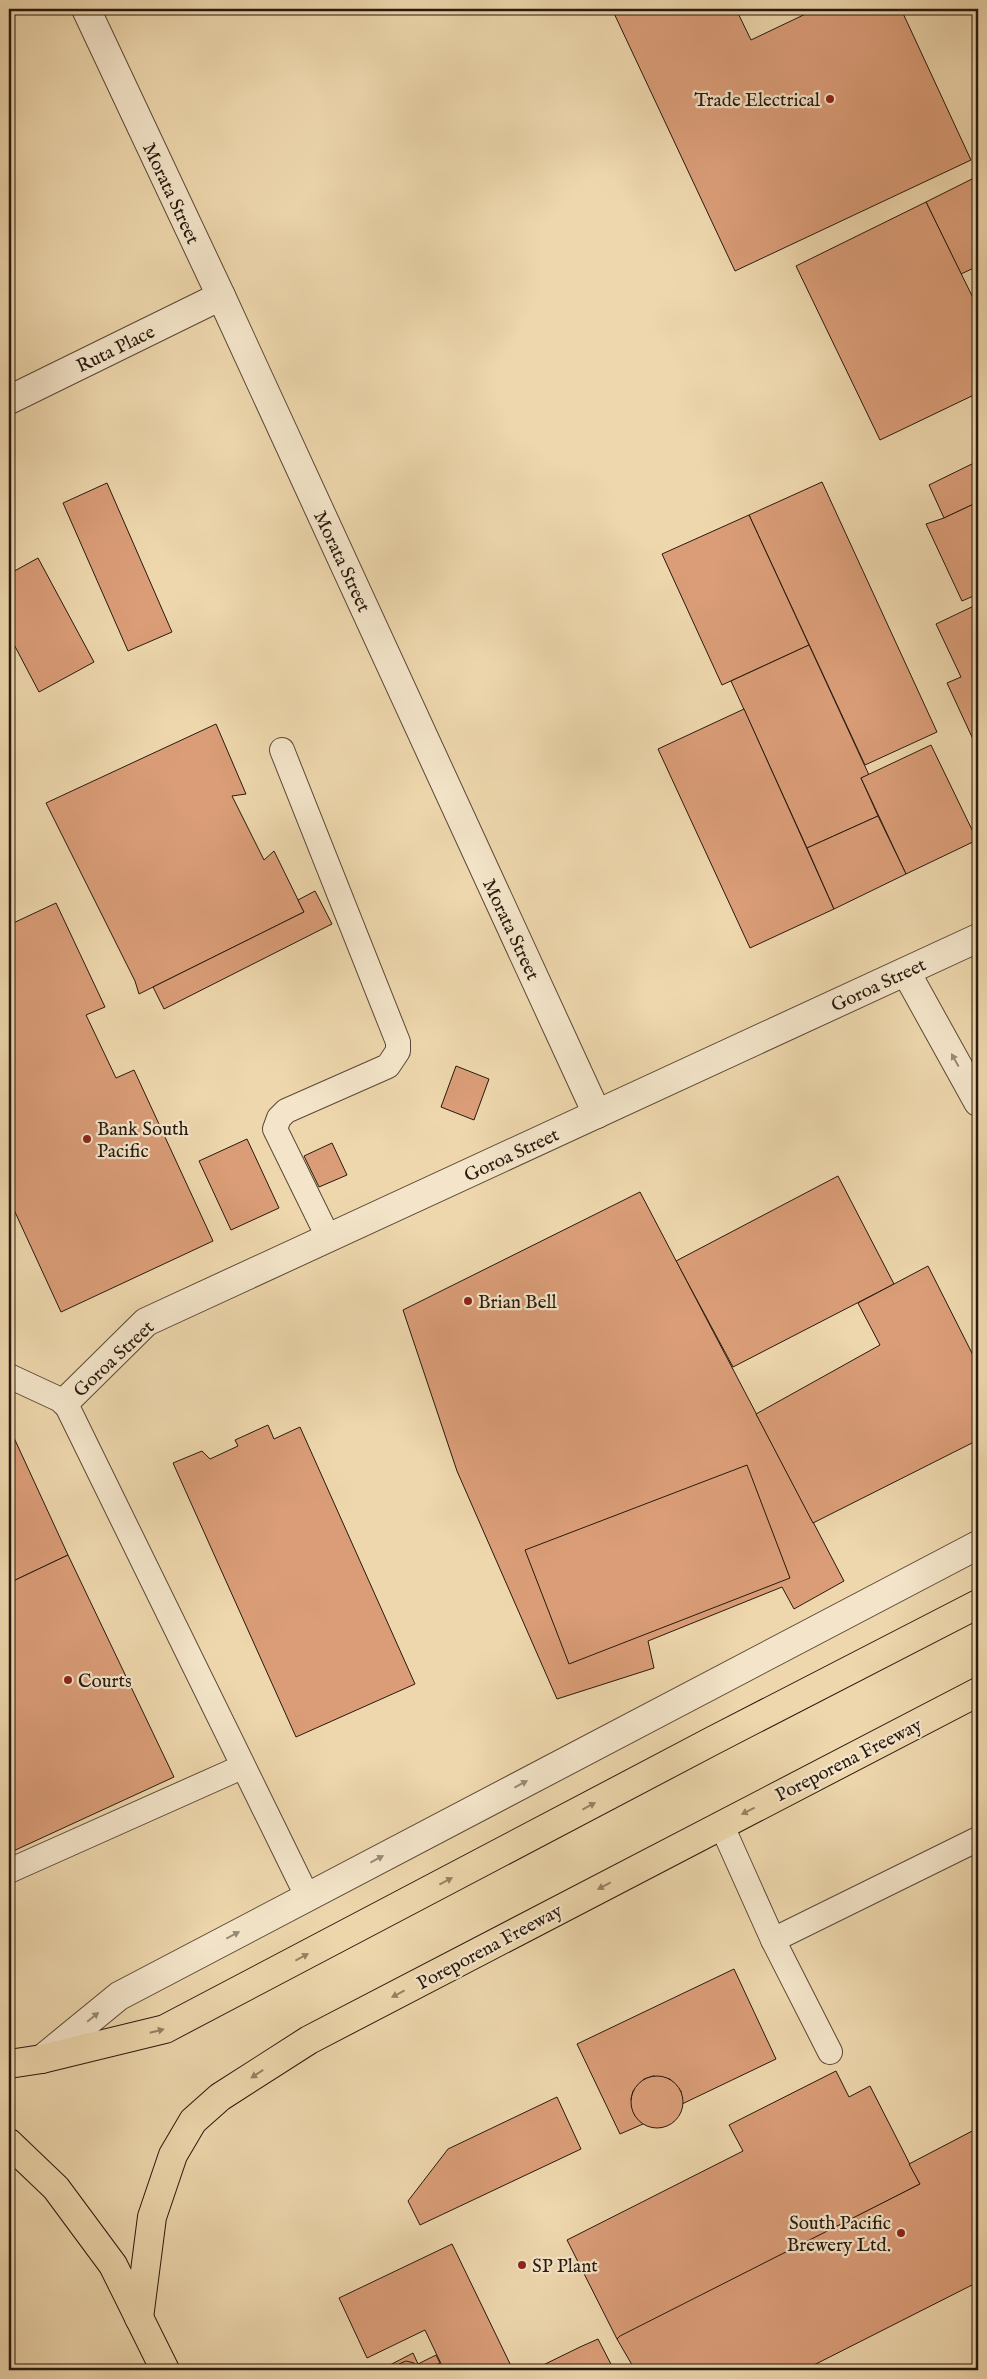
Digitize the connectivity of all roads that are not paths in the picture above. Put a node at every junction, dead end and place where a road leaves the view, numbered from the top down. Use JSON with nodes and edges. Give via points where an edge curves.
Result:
{"nodes":[{"id":1,"x":86,"y":9,"type":"edge"},
{"id":2,"x":221,"y":296,"type":"junction"},
{"id":3,"x":9,"y":400,"type":"edge"},
{"id":4,"x":282,"y":750,"type":"dead end"},
{"id":5,"x":976,"y":944,"type":"edge"},
{"id":6,"x":906,"y":972,"type":"junction"},
{"id":7,"x":978,"y":1102,"type":"edge"},
{"id":8,"x":597,"y":1114,"type":"junction"},
{"id":9,"x":329,"y":1239,"type":"junction"},
{"id":10,"x":9,"y":1376,"type":"edge"},
{"id":11,"x":65,"y":1402,"type":"junction"},
{"id":12,"x":978,"y":1544,"type":"edge"},
{"id":13,"x":978,"y":1604,"type":"edge"},
{"id":14,"x":978,"y":1692,"type":"edge"},
{"id":15,"x":242,"y":1767,"type":"junction"},
{"id":16,"x":721,"y":1824,"type":"junction"},
{"id":17,"x":978,"y":1840,"type":"edge"},
{"id":18,"x":9,"y":1871,"type":"edge"},
{"id":19,"x":307,"y":1896,"type":"junction"},
{"id":20,"x":773,"y":1940,"type":"junction"},
{"id":21,"x":830,"y":2052,"type":"dead end"},
{"id":22,"x":42,"y":2059,"type":"junction"},
{"id":23,"x":9,"y":2064,"type":"edge"},
{"id":24,"x":9,"y":2144,"type":"edge"},
{"id":25,"x":140,"y":2318,"type":"junction"},
{"id":26,"x":165,"y":2370,"type":"edge"}],
"edges":[{"from":1,"to":2,"type":"street","name":"Morata Street"},
{"from":2,"to":3,"type":"street","name":"Ruta Place"},
{"from":2,"to":8,"type":"street","name":"Morata Street"},
{"from":4,"to":9,"type":"lane","via":[[398,1042],[398,1051],[388,1066],[286,1111],[275,1129]]},
{"from":5,"to":6,"type":"street","name":"Goroa Street"},
{"from":7,"to":6,"type":"street","one_way":true},
{"from":6,"to":8,"type":"street","name":"Goroa Street"},
{"from":8,"to":9,"type":"street","name":"Goroa Street"},
{"from":9,"to":11,"type":"street","name":"Goroa Street","via":[[146,1322]]},
{"from":10,"to":11,"type":"lane"},
{"from":11,"to":15,"type":"lane"},
{"from":19,"to":12,"type":"street","one_way":true},
{"from":22,"to":13,"type":"highway","one_way":true,"via":[[165,2029]]},
{"from":14,"to":16,"type":"highway","name":"Poreporena Freeway","one_way":true},
{"from":15,"to":18,"type":"lane"},
{"from":15,"to":19,"type":"lane"},
{"from":16,"to":20,"type":"lane"},
{"from":16,"to":25,"type":"highway","name":"Poreporena Freeway","one_way":true,"via":[[309,2040],[220,2098],[193,2121],[173,2156],[152,2217]]},
{"from":17,"to":20,"type":"lane"},
{"from":22,"to":19,"type":"street","one_way":true,"via":[[119,1996]]},
{"from":20,"to":21,"type":"lane"},
{"from":22,"to":23,"type":"highway"},
{"from":24,"to":25,"type":"highway","via":[[56,2188],[114,2265]]},
{"from":25,"to":26,"type":"highway"}]}
